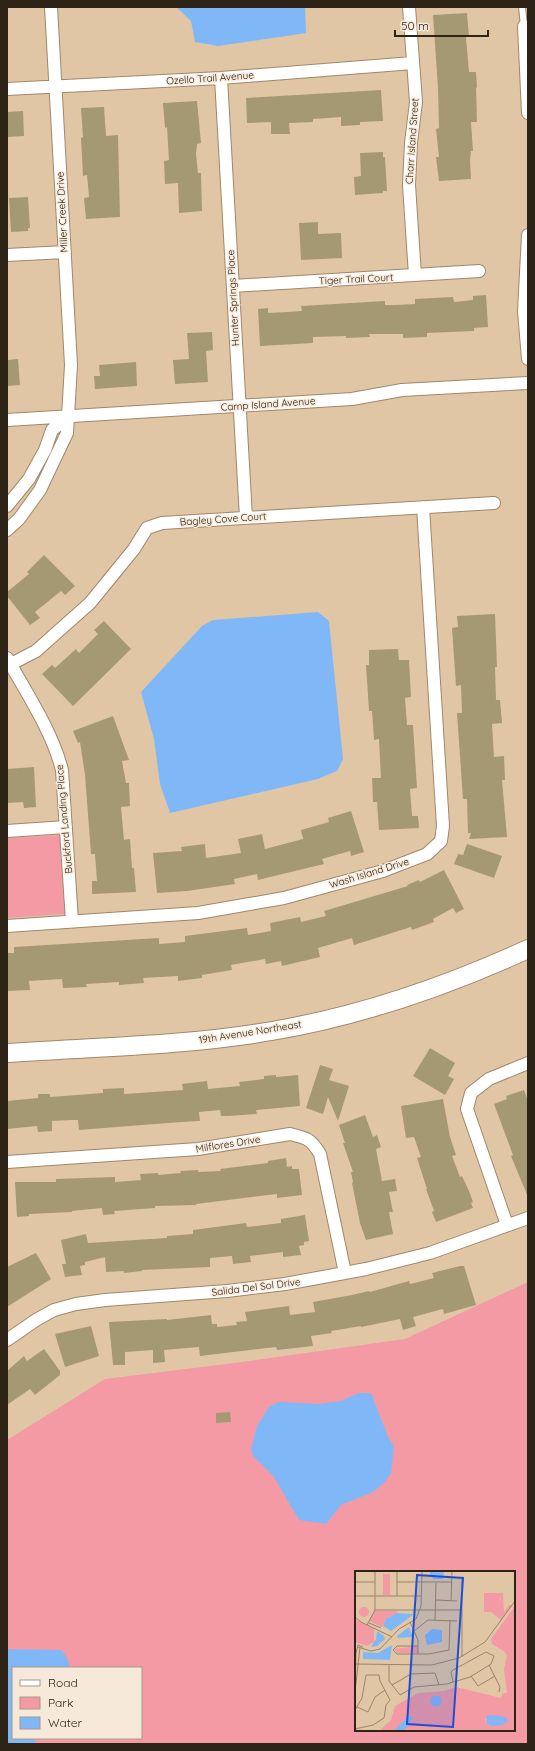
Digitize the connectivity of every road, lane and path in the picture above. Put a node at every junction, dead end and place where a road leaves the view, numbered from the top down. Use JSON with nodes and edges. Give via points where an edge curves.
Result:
{"nodes":[{"id":1,"x":51,"y":7,"type":"edge"},
{"id":2,"x":409,"y":7,"type":"edge"},
{"id":3,"x":522,"y":7,"type":"edge"},
{"id":4,"x":528,"y":13,"type":"edge"},
{"id":5,"x":524,"y":26,"type":"junction"},
{"id":6,"x":413,"y":63,"type":"junction"},
{"id":7,"x":221,"y":78,"type":"junction"},
{"id":8,"x":55,"y":87,"type":"junction"},
{"id":9,"x":7,"y":90,"type":"edge"},
{"id":10,"x":528,"y":99,"type":"edge"},
{"id":11,"x":528,"y":113,"type":"edge"},
{"id":12,"x":528,"y":235,"type":"edge"},
{"id":13,"x":65,"y":252,"type":"junction"},
{"id":14,"x":7,"y":255,"type":"edge"},
{"id":15,"x":479,"y":271,"type":"dead end"},
{"id":16,"x":415,"y":275,"type":"junction"},
{"id":17,"x":233,"y":286,"type":"junction"},
{"id":18,"x":528,"y":359,"type":"edge"},
{"id":19,"x":528,"y":383,"type":"edge"},
{"id":20,"x":239,"y":406,"type":"junction"},
{"id":21,"x":68,"y":417,"type":"junction"},
{"id":22,"x":7,"y":420,"type":"edge"},
{"id":23,"x":494,"y":503,"type":"dead end"},
{"id":24,"x":7,"y":506,"type":"edge"},
{"id":25,"x":423,"y":507,"type":"junction"},
{"id":26,"x":246,"y":518,"type":"junction"},
{"id":27,"x":7,"y":530,"type":"edge"},
{"id":28,"x":9,"y":661,"type":"edge"},
{"id":29,"x":66,"y":827,"type":"junction"},
{"id":30,"x":7,"y":831,"type":"edge"},
{"id":31,"x":72,"y":921,"type":"junction"},
{"id":32,"x":7,"y":926,"type":"edge"},
{"id":33,"x":528,"y":949,"type":"edge"},
{"id":34,"x":7,"y":1053,"type":"edge"},
{"id":35,"x":528,"y":1063,"type":"edge"},
{"id":36,"x":7,"y":1162,"type":"edge"},
{"id":37,"x":528,"y":1218,"type":"edge"},
{"id":38,"x":507,"y":1225,"type":"junction"},
{"id":39,"x":345,"y":1273,"type":"junction"},
{"id":40,"x":7,"y":1340,"type":"edge"}],
"edges":[{"from":1,"to":8,"type":"street","name":"Miller Creek Drive"},
{"from":2,"to":6,"type":"street","name":"Charr Island Street"},
{"from":3,"to":5,"type":"lane"},
{"from":4,"to":5,"type":"lane"},
{"from":5,"to":10,"type":"street"},
{"from":6,"to":7,"type":"street","name":"Ozello Trail Avenue"},
{"from":6,"to":16,"type":"street","name":"Charr Island Street","via":[[416,102],[408,185]]},
{"from":7,"to":8,"type":"street","name":"Ozello Trail Avenue"},
{"from":7,"to":17,"type":"street","name":"Hunter Springs Place"},
{"from":8,"to":9,"type":"street","name":"Ozello Trail Avenue"},
{"from":8,"to":13,"type":"street","name":"Miller Creek Drive"},
{"from":10,"to":11,"type":"street"},
{"from":12,"to":18,"type":"street","via":[[524,311]]},
{"from":13,"to":14,"type":"street"},
{"from":13,"to":21,"type":"street","name":"Miller Creek Drive","via":[[71,365]]},
{"from":15,"to":16,"type":"street","name":"Tiger Trail Court"},
{"from":16,"to":17,"type":"street","name":"Tiger Trail Court"},
{"from":17,"to":20,"type":"street","name":"Hunter Springs Place"},
{"from":19,"to":20,"type":"street","name":"Camp Island Avenue","via":[[402,390],[352,399]]},
{"from":20,"to":21,"type":"street","name":"Camp Island Avenue"},
{"from":20,"to":26,"type":"street","name":"Hunter Springs Place"},
{"from":21,"to":22,"type":"street","name":"Camp Island Avenue"},
{"from":21,"to":24,"type":"street","via":[[52,430],[45,450],[29,479]]},
{"from":21,"to":27,"type":"street","name":"Miller Creek Drive","via":[[67,433],[40,490],[19,519]]},
{"from":23,"to":25,"type":"street","name":"Bagley Cove Court"},
{"from":25,"to":26,"type":"street","name":"Bagley Cove Court"},
{"from":25,"to":31,"type":"street","name":"Wash Island Drive","via":[[443,826],[441,841],[427,854],[383,871],[284,898],[198,913]]},
{"from":26,"to":28,"type":"street","name":"Bagley Cove Court","via":[[162,523],[147,528],[134,549],[90,603],[36,651]]},
{"from":28,"to":29,"type":"street","name":"Buckford Landing Place","via":[[47,730],[58,756],[62,770]]},
{"from":29,"to":30,"type":"street"},
{"from":29,"to":31,"type":"street","name":"Buckford Landing Place"},
{"from":31,"to":32,"type":"street","name":"Wash Island Drive"},
{"from":33,"to":34,"type":"street","name":"19th Avenue Northeast","via":[[401,999],[273,1031],[164,1043]]},
{"from":35,"to":38,"type":"street","via":[[489,1079],[470,1093],[467,1109]]},
{"from":36,"to":39,"type":"street","name":"Milflores Drive","via":[[198,1149],[290,1134],[303,1137],[313,1143],[320,1154]]},
{"from":37,"to":38,"type":"street","name":"Salida Del Sol Drive"},
{"from":38,"to":39,"type":"street","name":"Salida Del Sol Drive","via":[[430,1253]]},
{"from":39,"to":40,"type":"street","name":"Salida Del Sol Drive","via":[[227,1291],[76,1304],[54,1310]]}]}
